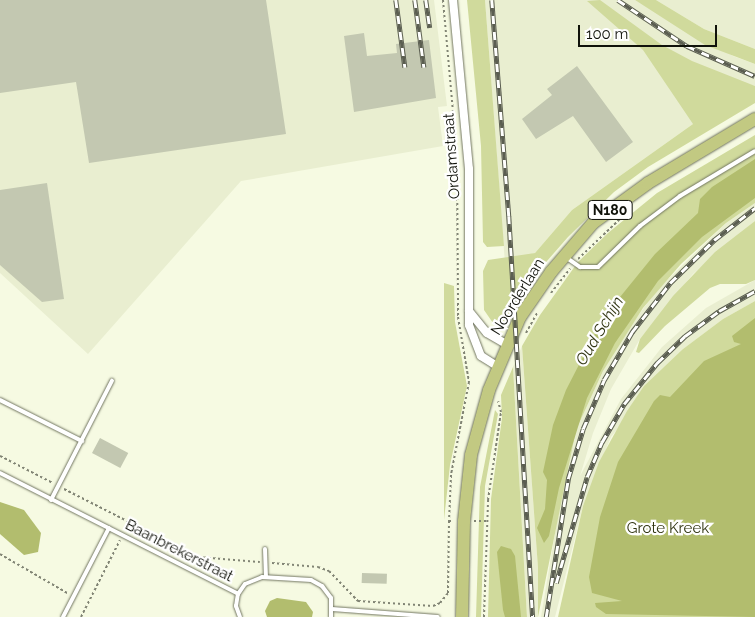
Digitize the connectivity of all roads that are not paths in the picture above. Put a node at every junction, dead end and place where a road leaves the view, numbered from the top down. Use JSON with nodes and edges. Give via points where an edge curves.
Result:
{"nodes":[{"id":1,"x":453,"y":0,"type":"edge"},
{"id":2,"x":755,"y":119,"type":"edge"},
{"id":3,"x":755,"y":151,"type":"edge"},
{"id":4,"x":569,"y":260,"type":"junction"},
{"id":5,"x":469,"y":311,"type":"junction"},
{"id":6,"x":506,"y":344,"type":"junction"},
{"id":7,"x":497,"y":366,"type":"junction"},
{"id":8,"x":112,"y":381,"type":"dead end"},
{"id":9,"x":0,"y":400,"type":"edge"},
{"id":10,"x":82,"y":441,"type":"junction"},
{"id":11,"x":0,"y":473,"type":"edge"},
{"id":12,"x":51,"y":500,"type":"junction"},
{"id":13,"x":109,"y":528,"type":"junction"},
{"id":14,"x":265,"y":549,"type":"dead end"},
{"id":15,"x":266,"y":577,"type":"junction"},
{"id":16,"x":238,"y":594,"type":"junction"},
{"id":17,"x":332,"y":609,"type":"junction"},
{"id":18,"x":64,"y":617,"type":"edge"},
{"id":19,"x":240,"y":617,"type":"edge"},
{"id":20,"x":331,"y":617,"type":"edge"},
{"id":21,"x":438,"y":617,"type":"edge"},
{"id":22,"x":462,"y":617,"type":"edge"}],
"edges":[{"from":1,"to":5,"type":"street","name":"Ordamstraat","via":[[470,186]]},
{"from":2,"to":4,"type":"main road","name":"Noorderlaan","number":"N180","via":[[648,183],[593,223]]},
{"from":3,"to":4,"type":"lane","via":[[680,196],[640,226],[607,262],[587,268]]},
{"from":4,"to":6,"type":"main road","name":"Noorderlaan","number":"N180","via":[[530,301]]},
{"from":5,"to":6,"type":"street","via":[[487,333]]},
{"from":5,"to":7,"type":"street","name":"Ordamstraat","via":[[469,325],[476,347],[481,356]]},
{"from":6,"to":7,"type":"main road","name":"Noorderlaan","number":"N180"},
{"from":7,"to":22,"type":"main road","name":"Noorderlaan","number":"N180","via":[[476,433],[464,521]]},
{"from":8,"to":10,"type":"lane"},
{"from":9,"to":10,"type":"lane"},
{"from":10,"to":12,"type":"lane"},
{"from":11,"to":12,"type":"lane","name":"Baanbrekerstraat"},
{"from":12,"to":13,"type":"lane","name":"Baanbrekerstraat"},
{"from":13,"to":16,"type":"lane","name":"Baanbrekerstraat"},
{"from":13,"to":18,"type":"lane","name":"Baanbrekerstraat"},
{"from":14,"to":15,"type":"lane"},
{"from":15,"to":16,"type":"lane","name":"Baanbrekerstraat","via":[[245,584]]},
{"from":15,"to":17,"type":"lane","name":"Baanbrekerstraat","via":[[311,580],[322,586],[331,598]]},
{"from":16,"to":19,"type":"lane","name":"Baanbrekerstraat","via":[[236,606]]},
{"from":17,"to":20,"type":"lane"},
{"from":17,"to":21,"type":"lane"}]}
